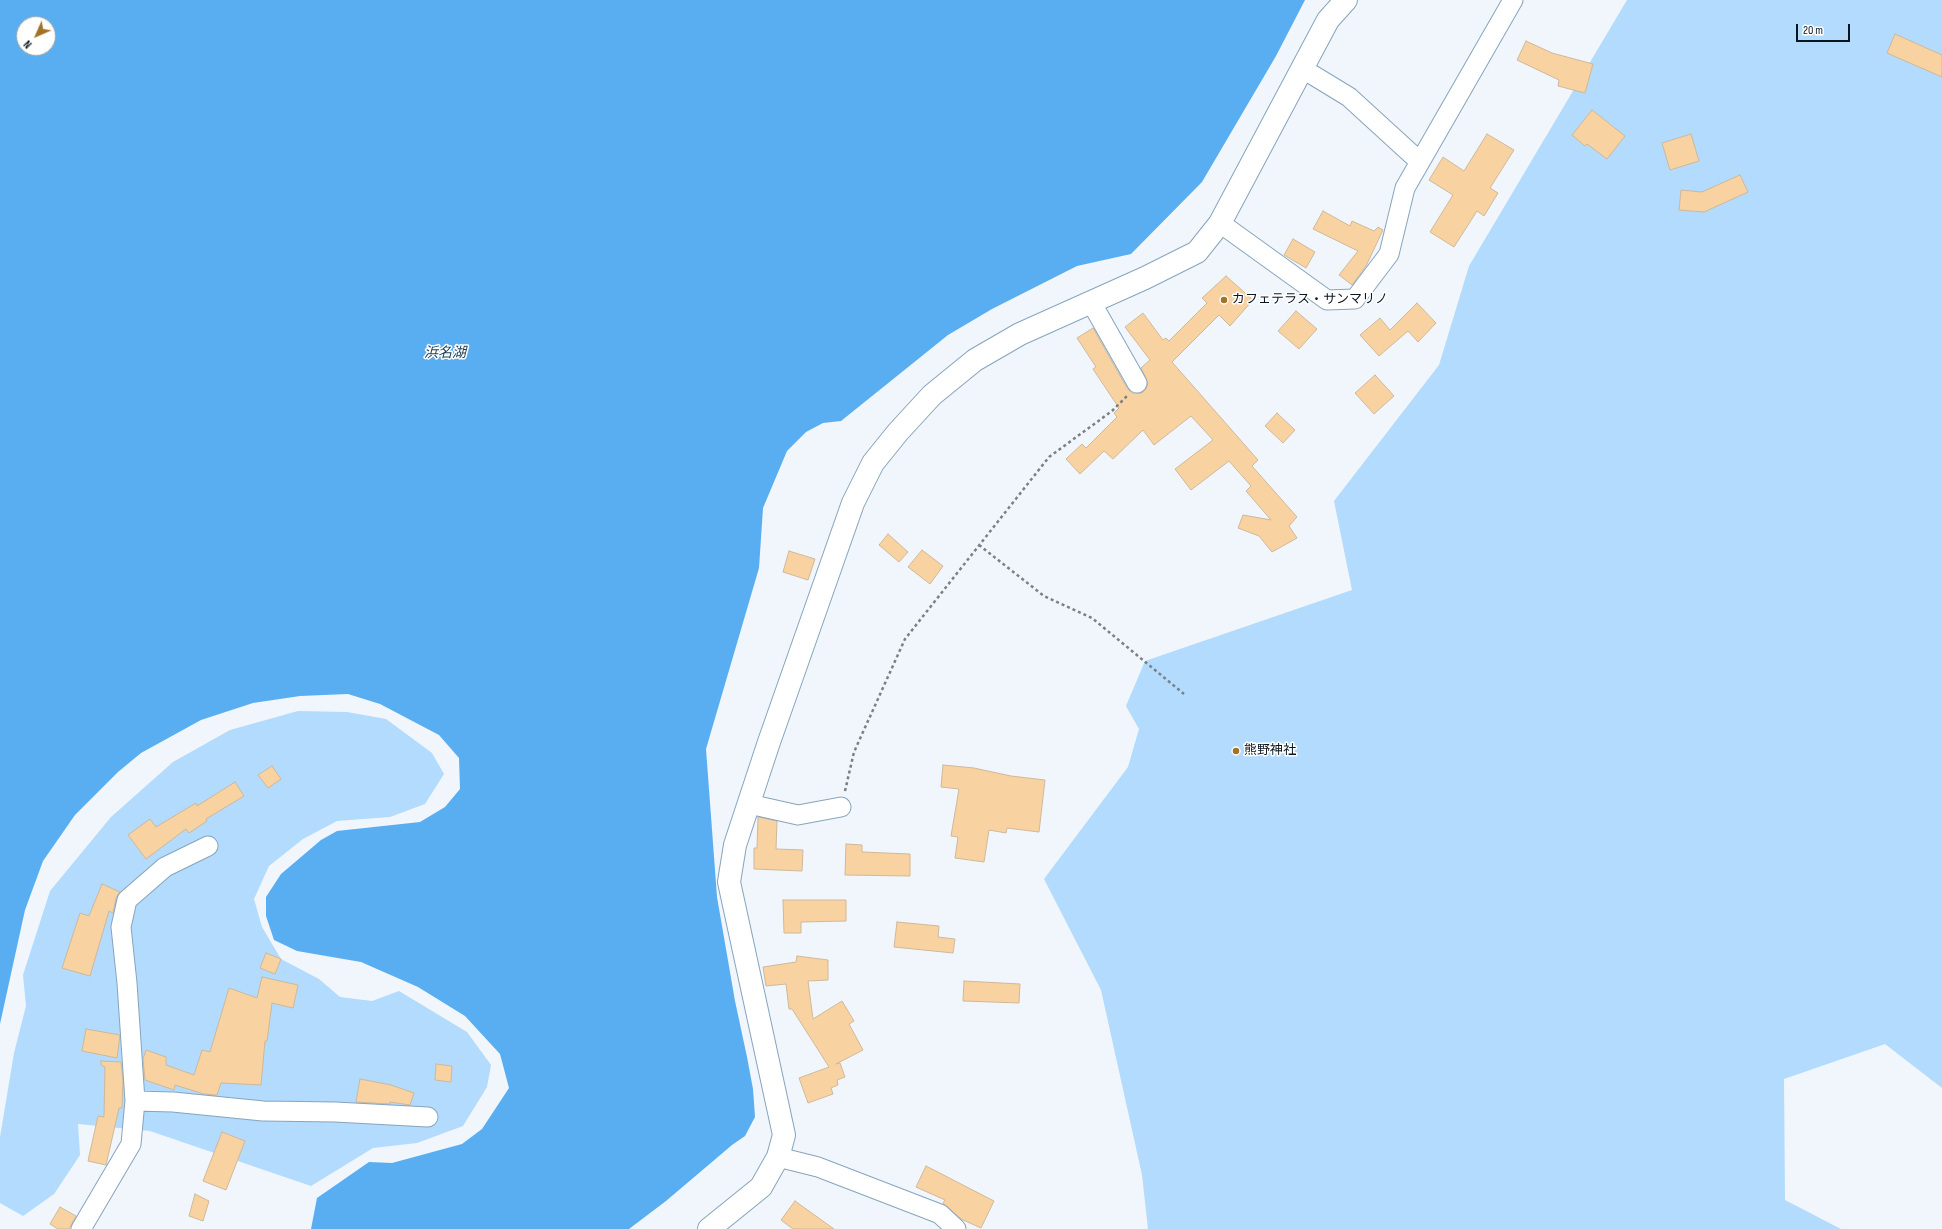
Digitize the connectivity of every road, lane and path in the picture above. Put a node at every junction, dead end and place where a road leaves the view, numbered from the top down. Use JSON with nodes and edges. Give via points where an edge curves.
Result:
{"nodes":[{"id":1,"x":1346,"y":0,"type":"edge"},
{"id":2,"x":1513,"y":0,"type":"edge"},
{"id":3,"x":1303,"y":69,"type":"junction"},
{"id":4,"x":1419,"y":161,"type":"junction"},
{"id":5,"x":1220,"y":223,"type":"junction"},
{"id":6,"x":1091,"y":302,"type":"junction"},
{"id":7,"x":1137,"y":383,"type":"joint"},
{"id":8,"x":979,"y":545,"type":"junction"},
{"id":9,"x":1184,"y":694,"type":"dead end"},
{"id":10,"x":749,"y":804,"type":"junction"},
{"id":11,"x":841,"y":807,"type":"joint"},
{"id":12,"x":208,"y":846,"type":"dead end"},
{"id":13,"x":135,"y":1101,"type":"junction"},
{"id":14,"x":428,"y":1118,"type":"dead end"},
{"id":15,"x":778,"y":1158,"type":"junction"},
{"id":16,"x":81,"y":1229,"type":"edge"},
{"id":17,"x":710,"y":1229,"type":"edge"},
{"id":18,"x":956,"y":1229,"type":"edge"}],
"edges":[{"from":1,"to":3,"type":"street","via":[[1328,20]]},
{"from":2,"to":4,"type":"street"},
{"from":3,"to":4,"type":"street","via":[[1349,97]]},
{"from":3,"to":5,"type":"street"},
{"from":4,"to":5,"type":"street","via":[[1405,188],[1389,254],[1355,299],[1327,300]]},
{"from":5,"to":6,"type":"street","via":[[1197,252]]},
{"from":6,"to":7,"type":"street"},
{"from":6,"to":10,"type":"street","via":[[1020,334],[975,360],[932,395],[873,463],[853,504]]},
{"from":7,"to":8,"type":"path","via":[[1112,411],[1049,457]]},
{"from":8,"to":9,"type":"path","via":[[1044,596],[1092,618]]},
{"from":8,"to":11,"type":"path","via":[[905,639],[854,752]]},
{"from":10,"to":11,"type":"street","via":[[798,815]]},
{"from":10,"to":15,"type":"street","via":[[736,845],[729,882],[784,1135]]},
{"from":12,"to":13,"type":"street","via":[[165,867],[127,900],[121,927]]},
{"from":13,"to":14,"type":"street","via":[[263,1111],[335,1112]]},
{"from":13,"to":16,"type":"street","via":[[131,1144]]},
{"from":15,"to":17,"type":"street","via":[[761,1187]]},
{"from":15,"to":18,"type":"street","via":[[818,1167],[940,1214]]}]}
